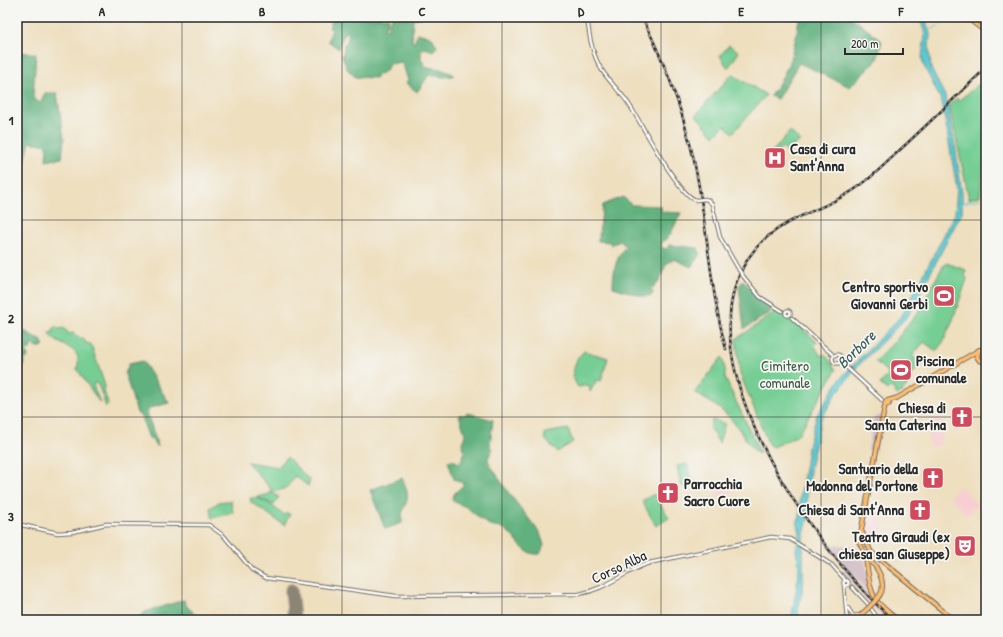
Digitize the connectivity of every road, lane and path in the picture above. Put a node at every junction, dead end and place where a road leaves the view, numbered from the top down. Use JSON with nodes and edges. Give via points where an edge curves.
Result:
{"nodes":[{"id":1,"x":587,"y":17,"type":"edge"},
{"id":2,"x":964,"y":17,"type":"edge"},
{"id":3,"x":972,"y":19,"type":"edge"},
{"id":4,"x":986,"y":32,"type":"edge"},
{"id":5,"x":986,"y":348,"type":"edge"},
{"id":6,"x":979,"y":350,"type":"junction"},
{"id":7,"x":834,"y":356,"type":"junction"},
{"id":8,"x":966,"y":356,"type":"junction"},
{"id":9,"x":977,"y":357,"type":"junction"},
{"id":10,"x":985,"y":361,"type":"edge"},
{"id":11,"x":842,"y":363,"type":"junction"},
{"id":12,"x":886,"y":403,"type":"junction"},
{"id":13,"x":17,"y":524,"type":"edge"},
{"id":14,"x":862,"y":531,"type":"junction"},
{"id":15,"x":860,"y":539,"type":"junction"},
{"id":16,"x":865,"y":540,"type":"junction"},
{"id":17,"x":870,"y":557,"type":"junction"},
{"id":18,"x":875,"y":565,"type":"junction"},
{"id":19,"x":867,"y":567,"type":"junction"},
{"id":20,"x":846,"y":583,"type":"junction"},
{"id":21,"x":847,"y":604,"type":"junction"},
{"id":22,"x":861,"y":615,"type":"junction"},
{"id":23,"x":877,"y":619,"type":"edge"},
{"id":24,"x":847,"y":620,"type":"edge"},
{"id":25,"x":856,"y":620,"type":"edge"},
{"id":26,"x":860,"y":620,"type":"edge"},
{"id":27,"x":898,"y":620,"type":"edge"},
{"id":28,"x":954,"y":620,"type":"edge"}],
"edges":[{"from":1,"to":7,"type":"street","bridge":true,"via":[[592,48],[601,69],[629,104],[654,147],[690,198],[705,199],[712,204],[720,237],[743,276],[760,297],[788,314]]},
{"from":2,"to":3,"type":"main road","via":[[966,20]]},
{"from":3,"to":4,"type":"main road"},
{"from":5,"to":6,"type":"main road"},
{"from":6,"to":8,"type":"main road"},
{"from":6,"to":9,"type":"main road"},
{"from":7,"to":11,"type":"street","via":[[840,356]]},
{"from":7,"to":11,"type":"street","via":[[834,363]]},
{"from":8,"to":9,"type":"main road"},
{"from":8,"to":12,"type":"main road"},
{"from":9,"to":10,"type":"main road"},
{"from":11,"to":12,"type":"street"},
{"from":12,"to":14,"type":"main road"},
{"from":13,"to":20,"type":"street","name":"Corso Alba","via":[[66,533],[106,524],[203,524],[219,531],[246,564],[259,575],[288,582],[396,596],[579,594],[605,587],[649,563],[764,537],[784,538],[794,542],[832,565]]},
{"from":14,"to":15,"type":"main road"},
{"from":14,"to":16,"type":"main road"},
{"from":15,"to":16,"type":"main road"},
{"from":15,"to":17,"type":"main road","via":[[859,543]]},
{"from":16,"to":17,"type":"main road"},
{"from":17,"to":18,"type":"main road"},
{"from":17,"to":19,"type":"main road"},
{"from":17,"to":28,"type":"main road"},
{"from":18,"to":19,"type":"main road"},
{"from":18,"to":22,"type":"main road","bridge":true,"via":[[883,580],[883,589]]},
{"from":19,"to":27,"type":"main road","via":[[874,596],[880,605]]},
{"from":20,"to":21,"type":"street"},
{"from":20,"to":23,"type":"street","name":"Corso Alba","via":[[867,603]]},
{"from":21,"to":22,"type":"street","via":[[851,615]]},
{"from":21,"to":24,"type":"street"},
{"from":22,"to":25,"type":"main road"},
{"from":22,"to":26,"type":"street","bridge":true}]}
